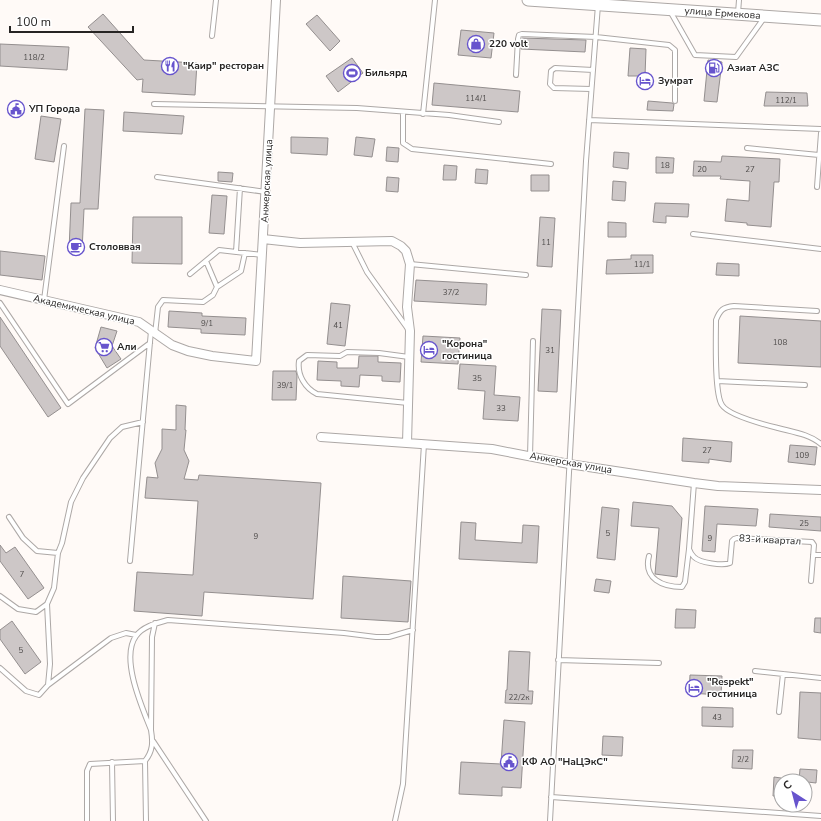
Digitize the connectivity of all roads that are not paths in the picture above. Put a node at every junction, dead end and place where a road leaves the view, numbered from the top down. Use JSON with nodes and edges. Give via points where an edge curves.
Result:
{"nodes":[{"id":1,"x":216,"y":0,"type":"edge"},
{"id":2,"x":276,"y":0,"type":"edge"},
{"id":3,"x":435,"y":0,"type":"edge"},
{"id":4,"x":528,"y":0,"type":"edge"},
{"id":5,"x":739,"y":0,"type":"edge"},
{"id":6,"x":625,"y":3,"type":"edge"},
{"id":7,"x":598,"y":4,"type":"junction"},
{"id":8,"x":669,"y":9,"type":"junction"},
{"id":9,"x":738,"y":14,"type":"junction"},
{"id":10,"x":765,"y":16,"type":"junction"},
{"id":11,"x":821,"y":20,"type":"edge"},
{"id":12,"x":212,"y":36,"type":"dead end"},
{"id":13,"x":596,"y":37,"type":"junction"},
{"id":14,"x":593,"y":70,"type":"junction"},
{"id":15,"x":516,"y":75,"type":"dead end"},
{"id":16,"x":592,"y":89,"type":"junction"},
{"id":17,"x":675,"y":101,"type":"dead end"},
{"id":18,"x":154,"y":104,"type":"dead end"},
{"id":19,"x":271,"y":106,"type":"junction"},
{"id":20,"x":403,"y":112,"type":"junction"},
{"id":21,"x":423,"y":114,"type":"junction"},
{"id":22,"x":589,"y":120,"type":"junction"},
{"id":23,"x":499,"y":122,"type":"dead end"},
{"id":24,"x":821,"y":129,"type":"edge"},
{"id":25,"x":821,"y":133,"type":"edge"},
{"id":26,"x":64,"y":146,"type":"dead end"},
{"id":27,"x":747,"y":148,"type":"dead end"},
{"id":28,"x":819,"y":156,"type":"junction"},
{"id":29,"x":551,"y":164,"type":"dead end"},
{"id":30,"x":157,"y":177,"type":"dead end"},
{"id":31,"x":817,"y":187,"type":"dead end"},
{"id":32,"x":240,"y":188,"type":"junction"},
{"id":33,"x":266,"y":192,"type":"junction"},
{"id":34,"x":693,"y":234,"type":"dead end"},
{"id":35,"x":263,"y":239,"type":"junction"},
{"id":36,"x":352,"y":242,"type":"junction"},
{"id":37,"x":821,"y":249,"type":"edge"},
{"id":38,"x":236,"y":252,"type":"junction"},
{"id":39,"x":245,"y":253,"type":"junction"},
{"id":40,"x":262,"y":255,"type":"junction"},
{"id":41,"x":206,"y":261,"type":"junction"},
{"id":42,"x":410,"y":264,"type":"junction"},
{"id":43,"x":190,"y":274,"type":"dead end"},
{"id":44,"x":526,"y":275,"type":"dead end"},
{"id":45,"x":217,"y":287,"type":"junction"},
{"id":46,"x":0,"y":290,"type":"edge"},
{"id":47,"x":44,"y":300,"type":"junction"},
{"id":48,"x":0,"y":303,"type":"edge"},
{"id":49,"x":816,"y":311,"type":"dead end"},
{"id":50,"x":410,"y":331,"type":"junction"},
{"id":51,"x":153,"y":333,"type":"junction"},
{"id":52,"x":533,"y":341,"type":"dead end"},
{"id":53,"x":150,"y":343,"type":"junction"},
{"id":54,"x":410,"y":357,"type":"junction"},
{"id":55,"x":256,"y":361,"type":"joint"},
{"id":56,"x":717,"y":381,"type":"junction"},
{"id":57,"x":805,"y":385,"type":"dead end"},
{"id":58,"x":408,"y":403,"type":"junction"},
{"id":59,"x":142,"y":422,"type":"junction"},
{"id":60,"x":321,"y":437,"type":"dead end"},
{"id":61,"x":407,"y":443,"type":"junction"},
{"id":62,"x":424,"y":444,"type":"junction"},
{"id":63,"x":821,"y":444,"type":"edge"},
{"id":64,"x":530,"y":456,"type":"junction"},
{"id":65,"x":569,"y":464,"type":"junction"},
{"id":66,"x":694,"y":484,"type":"junction"},
{"id":67,"x":821,"y":490,"type":"edge"},
{"id":68,"x":9,"y":518,"type":"dead end"},
{"id":69,"x":689,"y":549,"type":"junction"},
{"id":70,"x":58,"y":553,"type":"junction"},
{"id":71,"x":813,"y":555,"type":"junction"},
{"id":72,"x":821,"y":555,"type":"edge"},
{"id":73,"x":649,"y":556,"type":"dead end"},
{"id":74,"x":130,"y":561,"type":"dead end"},
{"id":75,"x":811,"y":581,"type":"dead end"},
{"id":76,"x":0,"y":596,"type":"edge"},
{"id":77,"x":47,"y":604,"type":"junction"},
{"id":78,"x":155,"y":623,"type":"junction"},
{"id":79,"x":413,"y":630,"type":"junction"},
{"id":80,"x":136,"y":635,"type":"junction"},
{"id":81,"x":558,"y":660,"type":"junction"},
{"id":82,"x":659,"y":663,"type":"dead end"},
{"id":83,"x":0,"y":668,"type":"edge"},
{"id":84,"x":755,"y":671,"type":"dead end"},
{"id":85,"x":783,"y":674,"type":"junction"},
{"id":86,"x":821,"y":678,"type":"edge"},
{"id":87,"x":48,"y":685,"type":"junction"},
{"id":88,"x":779,"y":712,"type":"dead end"},
{"id":89,"x":151,"y":730,"type":"junction"},
{"id":90,"x":153,"y":741,"type":"junction"},
{"id":91,"x":145,"y":761,"type":"junction"},
{"id":92,"x":112,"y":762,"type":"junction"},
{"id":93,"x":551,"y":797,"type":"junction"},
{"id":94,"x":821,"y":816,"type":"edge"},
{"id":95,"x":87,"y":821,"type":"edge"},
{"id":96,"x":113,"y":821,"type":"edge"},
{"id":97,"x":146,"y":821,"type":"edge"},
{"id":98,"x":206,"y":821,"type":"edge"},
{"id":99,"x":395,"y":821,"type":"edge"},
{"id":100,"x":550,"y":821,"type":"edge"}],
"edges":[{"from":1,"to":12,"type":"lane"},
{"from":2,"to":19,"type":"street","name":"Анжерская улица"},
{"from":3,"to":21,"type":"lane"},
{"from":4,"to":7,"type":"main road","name":"улица Ермекова"},
{"from":5,"to":9,"type":"lane"},
{"from":6,"to":7,"type":"main road","name":"улица Ермекова"},
{"from":6,"to":8,"type":"main road","name":"улица Ермекова"},
{"from":7,"to":13,"type":"lane"},
{"from":8,"to":9,"type":"main road","name":"улица Ермекова"},
{"from":8,"to":10,"type":"lane","via":[[695,55],[722,57],[736,58]]},
{"from":9,"to":10,"type":"main road","name":"улица Ермекова"},
{"from":10,"to":11,"type":"main road","name":"улица Ермекова"},
{"from":13,"to":14,"type":"lane"},
{"from":13,"to":15,"type":"lane","via":[[519,35]]},
{"from":13,"to":17,"type":"lane","via":[[669,45],[675,50]]},
{"from":14,"to":16,"type":"lane"},
{"from":14,"to":16,"type":"lane","via":[[555,68],[550,71],[550,84],[554,88]]},
{"from":16,"to":22,"type":"lane"},
{"from":18,"to":19,"type":"lane"},
{"from":19,"to":20,"type":"lane"},
{"from":19,"to":33,"type":"street","name":"Анжерская улица"},
{"from":20,"to":21,"type":"lane"},
{"from":20,"to":29,"type":"lane","via":[[403,143],[412,149]]},
{"from":21,"to":23,"type":"lane"},
{"from":22,"to":24,"type":"lane"},
{"from":22,"to":65,"type":"lane"},
{"from":25,"to":28,"type":"lane"},
{"from":26,"to":47,"type":"lane"},
{"from":27,"to":28,"type":"lane"},
{"from":28,"to":31,"type":"lane"},
{"from":30,"to":32,"type":"lane"},
{"from":32,"to":33,"type":"lane"},
{"from":32,"to":38,"type":"lane"},
{"from":33,"to":35,"type":"street","name":"Анжерская улица"},
{"from":34,"to":37,"type":"lane"},
{"from":35,"to":36,"type":"street","via":[[300,243]]},
{"from":35,"to":40,"type":"street","name":"Анжерская улица"},
{"from":36,"to":42,"type":"street","via":[[392,242],[406,251]]},
{"from":36,"to":50,"type":"lane","via":[[367,272]]},
{"from":38,"to":39,"type":"lane"},
{"from":38,"to":41,"type":"lane","via":[[220,250]]},
{"from":39,"to":40,"type":"lane"},
{"from":39,"to":45,"type":"lane","via":[[241,271]]},
{"from":40,"to":55,"type":"street","name":"Анжерская улица"},
{"from":41,"to":43,"type":"lane"},
{"from":41,"to":45,"type":"lane"},
{"from":42,"to":44,"type":"lane"},
{"from":42,"to":50,"type":"street","via":[[407,307]]},
{"from":45,"to":51,"type":"lane","via":[[213,295],[203,302],[163,300],[158,307]]},
{"from":46,"to":47,"type":"street","name":"Академическая улица"},
{"from":47,"to":51,"type":"street","name":"Академическая улица","via":[[139,322]]},
{"from":48,"to":53,"type":"lane","via":[[68,404]]},
{"from":49,"to":56,"type":"lane","via":[[724,307],[716,320]]},
{"from":50,"to":54,"type":"street"},
{"from":51,"to":53,"type":"lane"},
{"from":51,"to":55,"type":"street","name":"Академическая улица","via":[[188,351]]},
{"from":52,"to":64,"type":"lane"},
{"from":53,"to":59,"type":"lane"},
{"from":54,"to":58,"type":"street"},
{"from":54,"to":58,"type":"lane","via":[[347,352],[340,356],[307,355],[299,361],[298,366],[303,382],[309,390],[317,394]]},
{"from":56,"to":57,"type":"lane"},
{"from":56,"to":63,"type":"lane","via":[[722,406],[728,411],[752,421],[807,435]]},
{"from":58,"to":61,"type":"street"},
{"from":59,"to":70,"type":"lane","via":[[122,427],[110,438],[83,478],[71,502]]},
{"from":59,"to":74,"type":"lane"},
{"from":60,"to":61,"type":"street","name":"Анжерская улица"},
{"from":61,"to":62,"type":"street","name":"Анжерская улица"},
{"from":62,"to":64,"type":"street","name":"Анжерская улица","via":[[492,449]]},
{"from":62,"to":79,"type":"lane"},
{"from":64,"to":65,"type":"street","name":"Анжерская улица"},
{"from":65,"to":66,"type":"street","name":"Анжерская улица"},
{"from":65,"to":81,"type":"lane"},
{"from":66,"to":67,"type":"street","name":"Анжерская улица"},
{"from":66,"to":69,"type":"lane"},
{"from":68,"to":70,"type":"lane","via":[[23,538],[37,551]]},
{"from":69,"to":71,"type":"lane","name":"83-й квартал","via":[[693,557],[699,561],[726,565],[730,563],[734,538],[812,542]]},
{"from":69,"to":73,"type":"lane","via":[[685,582],[682,587],[670,587],[657,581],[649,570]]},
{"from":70,"to":77,"type":"lane","via":[[54,588]]},
{"from":71,"to":72,"type":"lane","name":"83-й квартал"},
{"from":71,"to":75,"type":"lane","name":"83-й квартал"},
{"from":76,"to":77,"type":"lane","via":[[18,609],[36,612]]},
{"from":77,"to":87,"type":"lane","via":[[50,664]]},
{"from":78,"to":79,"type":"lane","via":[[168,620],[376,637],[389,637]]},
{"from":78,"to":80,"type":"lane"},
{"from":78,"to":89,"type":"lane","via":[[152,636]]},
{"from":79,"to":99,"type":"lane","via":[[403,784]]},
{"from":80,"to":87,"type":"lane","via":[[126,633],[111,638]]},
{"from":80,"to":89,"type":"lane","via":[[131,645],[132,670]]},
{"from":81,"to":82,"type":"lane"},
{"from":81,"to":93,"type":"lane"},
{"from":83,"to":87,"type":"lane","via":[[26,691],[39,695]]},
{"from":84,"to":85,"type":"lane"},
{"from":85,"to":86,"type":"lane"},
{"from":85,"to":88,"type":"lane"},
{"from":89,"to":90,"type":"lane"},
{"from":90,"to":91,"type":"lane","via":[[150,755]]},
{"from":90,"to":98,"type":"lane"},
{"from":91,"to":92,"type":"lane"},
{"from":91,"to":97,"type":"lane"},
{"from":92,"to":95,"type":"lane","via":[[90,764],[87,771]]},
{"from":92,"to":96,"type":"lane"},
{"from":93,"to":94,"type":"lane"},
{"from":93,"to":100,"type":"lane"}]}
